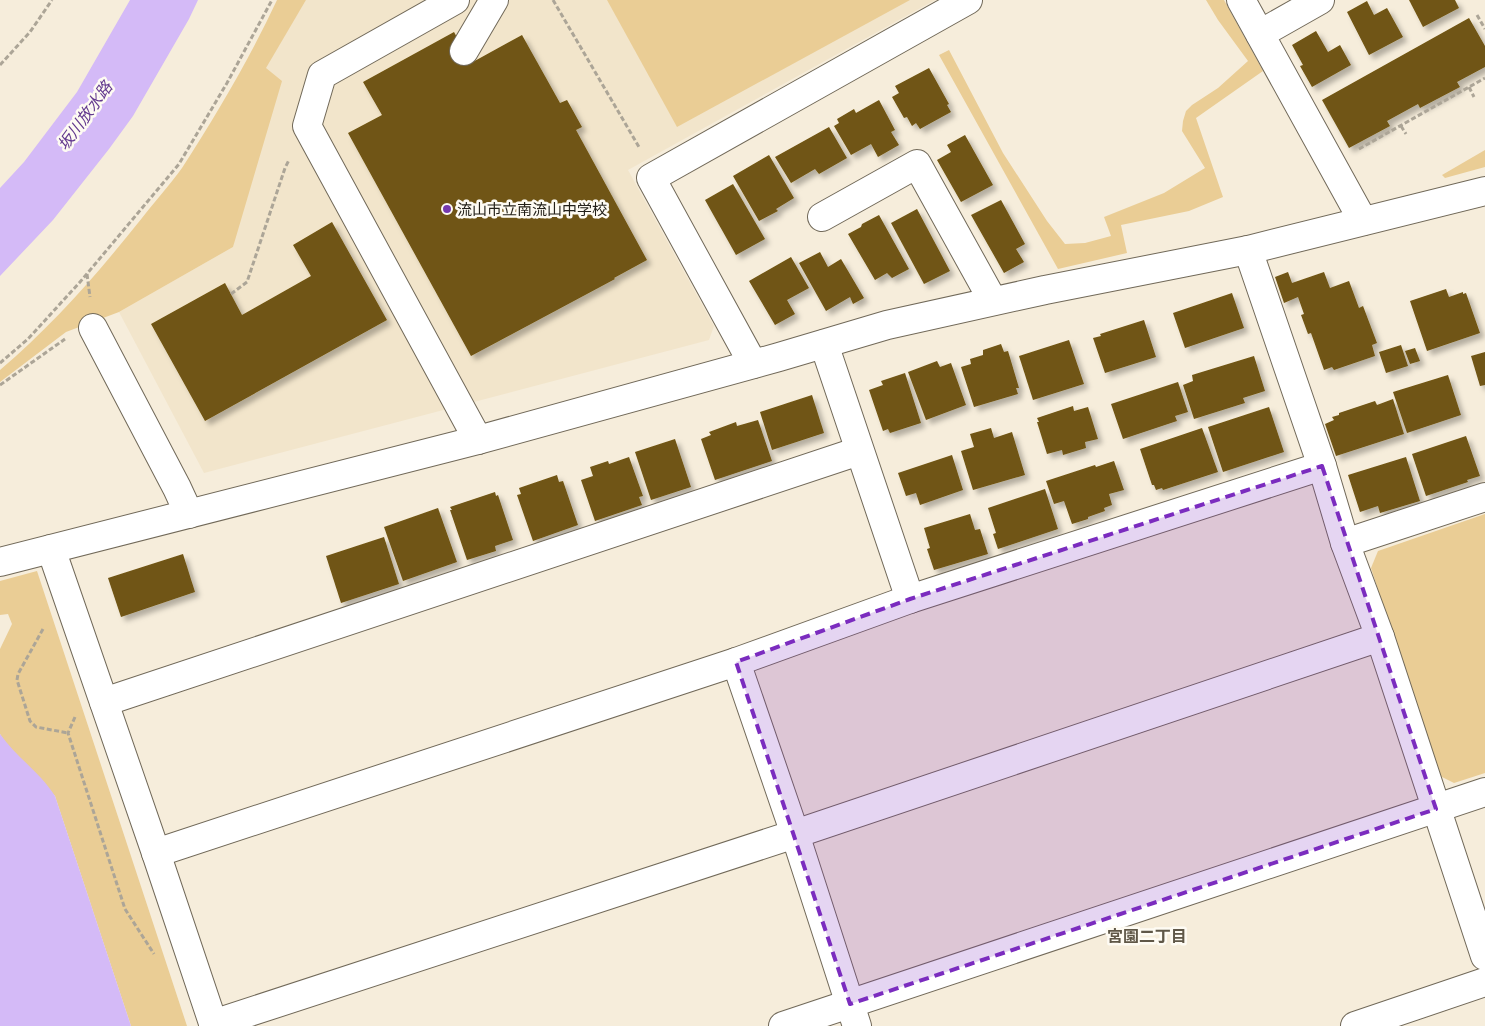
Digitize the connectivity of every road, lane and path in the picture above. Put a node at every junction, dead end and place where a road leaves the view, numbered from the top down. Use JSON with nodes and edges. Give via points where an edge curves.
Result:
{"nodes":[{"id":1,"x":52,"y":0,"type":"edge"},
{"id":2,"x":272,"y":0,"type":"edge"},
{"id":3,"x":455,"y":0,"type":"edge"},
{"id":4,"x":494,"y":0,"type":"edge"},
{"id":5,"x":553,"y":0,"type":"edge"},
{"id":6,"x":968,"y":0,"type":"edge"},
{"id":7,"x":1241,"y":0,"type":"edge"},
{"id":8,"x":1320,"y":0,"type":"edge"},
{"id":9,"x":1477,"y":15,"type":"dead end"},
{"id":10,"x":1485,"y":29,"type":"edge"},
{"id":11,"x":1260,"y":34,"type":"junction"},
{"id":12,"x":464,"y":51,"type":"dead end"},
{"id":13,"x":0,"y":65,"type":"edge"},
{"id":14,"x":1485,"y":78,"type":"edge"},
{"id":15,"x":1469,"y":87,"type":"junction"},
{"id":16,"x":1474,"y":97,"type":"dead end"},
{"id":17,"x":307,"y":126,"type":"junction"},
{"id":18,"x":1401,"y":126,"type":"junction"},
{"id":19,"x":1406,"y":134,"type":"dead end"},
{"id":20,"x":1364,"y":157,"type":"dead end"},
{"id":21,"x":651,"y":178,"type":"junction"},
{"id":22,"x":1485,"y":191,"type":"edge"},
{"id":23,"x":822,"y":216,"type":"dead end"},
{"id":24,"x":1363,"y":220,"type":"junction"},
{"id":25,"x":1248,"y":250,"type":"junction"},
{"id":26,"x":231,"y":294,"type":"dead end"},
{"id":27,"x":994,"y":301,"type":"junction"},
{"id":28,"x":93,"y":328,"type":"joint"},
{"id":29,"x":824,"y":344,"type":"junction"},
{"id":30,"x":0,"y":363,"type":"edge"},
{"id":31,"x":753,"y":364,"type":"junction"},
{"id":32,"x":0,"y":385,"type":"edge"},
{"id":33,"x":478,"y":440,"type":"junction"},
{"id":34,"x":859,"y":451,"type":"junction"},
{"id":35,"x":1322,"y":466,"type":"junction"},
{"id":36,"x":1485,"y":497,"type":"edge"},
{"id":37,"x":188,"y":514,"type":"junction"},
{"id":38,"x":1345,"y":544,"type":"junction"},
{"id":39,"x":51,"y":549,"type":"junction"},
{"id":40,"x":0,"y":562,"type":"edge"},
{"id":41,"x":910,"y":599,"type":"junction"},
{"id":42,"x":43,"y":622,"type":"dead end"},
{"id":43,"x":1380,"y":637,"type":"junction"},
{"id":44,"x":736,"y":662,"type":"junction"},
{"id":45,"x":104,"y":702,"type":"junction"},
{"id":46,"x":77,"y":712,"type":"dead end"},
{"id":47,"x":68,"y":733,"type":"junction"},
{"id":48,"x":1485,"y":792,"type":"edge"},
{"id":49,"x":1436,"y":809,"type":"junction"},
{"id":50,"x":795,"y":834,"type":"junction"},
{"id":51,"x":156,"y":853,"type":"junction"},
{"id":52,"x":156,"y":956,"type":"dead end"},
{"id":53,"x":1485,"y":956,"type":"edge"},
{"id":54,"x":1485,"y":982,"type":"edge"},
{"id":55,"x":853,"y":1015,"type":"edge"},
{"id":56,"x":213,"y":1025,"type":"edge"},
{"id":57,"x":783,"y":1026,"type":"edge"},
{"id":58,"x":1355,"y":1026,"type":"edge"}],
"edges":[{"from":1,"to":13,"type":"path","via":[[30,32]]},
{"from":2,"to":30,"type":"path","via":[[180,164],[80,282],[28,339]]},
{"from":3,"to":17,"type":"street","via":[[322,76]]},
{"from":4,"to":12,"type":"street"},
{"from":5,"to":21,"type":"path","via":[[646,160]]},
{"from":6,"to":21,"type":"street"},
{"from":7,"to":11,"type":"street"},
{"from":8,"to":11,"type":"street"},
{"from":9,"to":10,"type":"path"},
{"from":11,"to":24,"type":"street"},
{"from":14,"to":15,"type":"path"},
{"from":15,"to":16,"type":"path"},
{"from":15,"to":18,"type":"path"},
{"from":17,"to":26,"type":"path","via":[[285,168],[247,282]]},
{"from":17,"to":33,"type":"street"},
{"from":18,"to":19,"type":"path"},
{"from":18,"to":20,"type":"path","via":[[1359,149]]},
{"from":21,"to":31,"type":"street"},
{"from":22,"to":24,"type":"street"},
{"from":23,"to":27,"type":"street","via":[[917,164]]},
{"from":24,"to":25,"type":"street"},
{"from":25,"to":27,"type":"street"},
{"from":25,"to":35,"type":"street"},
{"from":27,"to":29,"type":"street","via":[[887,324]]},
{"from":28,"to":32,"type":"path","via":[[69,337]]},
{"from":28,"to":37,"type":"street"},
{"from":29,"to":31,"type":"street"},
{"from":29,"to":34,"type":"street"},
{"from":31,"to":33,"type":"street"},
{"from":33,"to":37,"type":"street"},
{"from":34,"to":41,"type":"street"},
{"from":34,"to":45,"type":"street"},
{"from":35,"to":38,"type":"street"},
{"from":35,"to":41,"type":"street"},
{"from":36,"to":38,"type":"street"},
{"from":37,"to":39,"type":"street"},
{"from":38,"to":43,"type":"street"},
{"from":39,"to":40,"type":"street"},
{"from":39,"to":45,"type":"street"},
{"from":41,"to":44,"type":"street"},
{"from":42,"to":47,"type":"path","via":[[43,631],[17,680],[30,721],[36,727]]},
{"from":43,"to":49,"type":"street"},
{"from":43,"to":50,"type":"street"},
{"from":44,"to":50,"type":"street"},
{"from":44,"to":51,"type":"street"},
{"from":45,"to":51,"type":"street"},
{"from":46,"to":47,"type":"path"},
{"from":47,"to":52,"type":"path","via":[[125,909]]},
{"from":48,"to":49,"type":"street"},
{"from":49,"to":53,"type":"street"},
{"from":49,"to":55,"type":"street"},
{"from":50,"to":55,"type":"street"},
{"from":50,"to":56,"type":"street"},
{"from":51,"to":56,"type":"street"},
{"from":54,"to":58,"type":"street"},
{"from":55,"to":57,"type":"street"}]}
